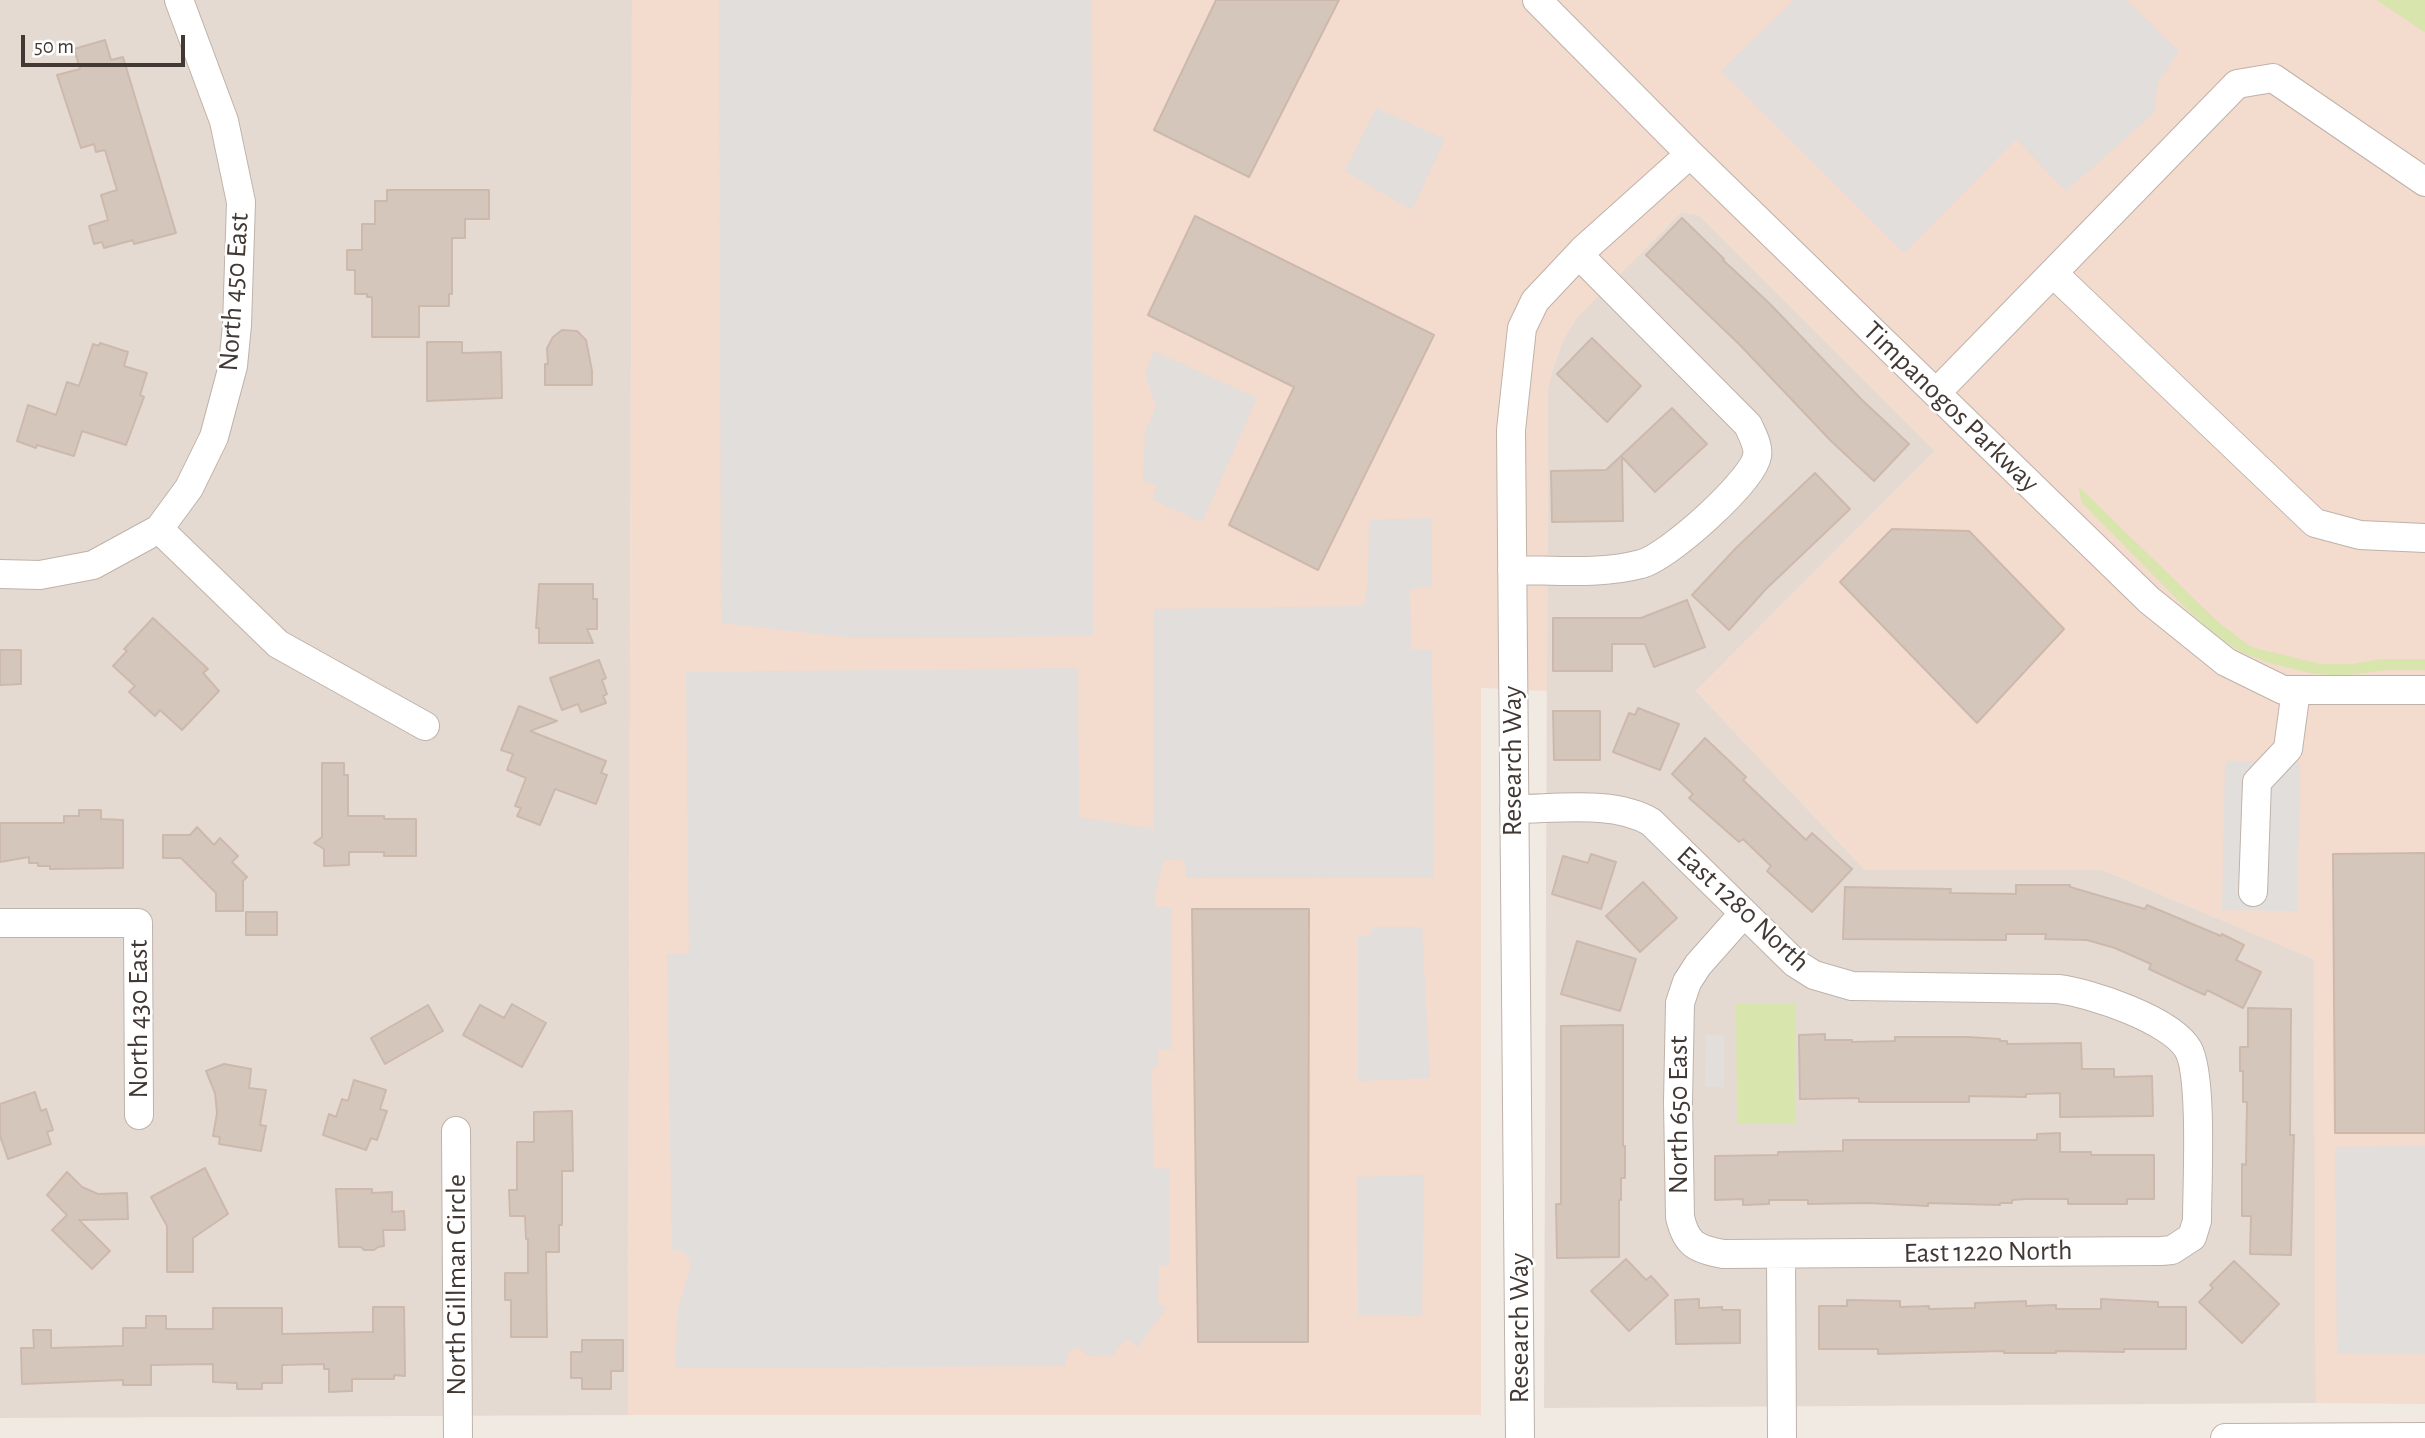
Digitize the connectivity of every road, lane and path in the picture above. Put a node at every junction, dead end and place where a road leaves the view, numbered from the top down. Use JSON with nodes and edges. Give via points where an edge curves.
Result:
{"nodes":[{"id":1,"x":179,"y":0,"type":"edge"},
{"id":2,"x":1537,"y":0,"type":"edge"},
{"id":3,"x":1690,"y":154,"type":"junction"},
{"id":4,"x":2425,"y":182,"type":"edge"},
{"id":5,"x":1579,"y":254,"type":"junction"},
{"id":6,"x":2053,"y":272,"type":"junction"},
{"id":7,"x":1936,"y":393,"type":"junction"},
{"id":8,"x":159,"y":529,"type":"junction"},
{"id":9,"x":2425,"y":538,"type":"edge"},
{"id":10,"x":1512,"y":570,"type":"junction"},
{"id":11,"x":0,"y":574,"type":"edge"},
{"id":12,"x":2295,"y":690,"type":"junction"},
{"id":13,"x":2425,"y":690,"type":"edge"},
{"id":14,"x":425,"y":726,"type":"dead end"},
{"id":15,"x":1514,"y":809,"type":"junction"},
{"id":16,"x":2253,"y":892,"type":"dead end"},
{"id":17,"x":1744,"y":913,"type":"junction"},
{"id":18,"x":0,"y":923,"type":"edge"},
{"id":19,"x":139,"y":1115,"type":"dead end"},
{"id":20,"x":456,"y":1131,"type":"dead end"},
{"id":21,"x":2192,"y":1237,"type":"joint"},
{"id":22,"x":1781,"y":1254,"type":"junction"},
{"id":23,"x":2425,"y":1437,"type":"edge"},
{"id":24,"x":458,"y":1438,"type":"edge"},
{"id":25,"x":1520,"y":1438,"type":"edge"},
{"id":26,"x":1783,"y":1438,"type":"edge"},
{"id":27,"x":2225,"y":1438,"type":"edge"}],
"edges":[{"from":1,"to":8,"type":"street","name":"North 450 East","via":[[224,121],[241,202],[237,325],[233,366],[214,437],[189,488]]},
{"from":2,"to":3,"type":"street","name":"Timpanogos Parkway"},
{"from":3,"to":5,"type":"street","name":"Research Way"},
{"from":3,"to":7,"type":"street","name":"Timpanogos Parkway"},
{"from":4,"to":6,"type":"street","via":[[2273,78],[2237,84]]},
{"from":5,"to":10,"type":"street","name":"Research Way","via":[[1535,302],[1522,328],[1511,430]]},
{"from":5,"to":10,"type":"street","via":[[1748,425],[1757,457],[1745,478],[1689,534],[1645,564],[1607,570]]},
{"from":6,"to":7,"type":"street"},
{"from":6,"to":9,"type":"street","via":[[2315,523],[2360,535]]},
{"from":7,"to":12,"type":"street","name":"Timpanogos Parkway","via":[[2149,600],[2226,662],[2283,690]]},
{"from":8,"to":11,"type":"street","name":"North 450 East","via":[[93,565],[40,575]]},
{"from":8,"to":14,"type":"street","via":[[278,644]]},
{"from":10,"to":15,"type":"street","name":"Research Way"},
{"from":12,"to":13,"type":"street","name":"Timpanogos Parkway"},
{"from":12,"to":16,"type":"street","via":[[2288,749],[2257,782]]},
{"from":15,"to":17,"type":"street","name":"East 1280 North","via":[[1618,809],[1637,814],[1651,822]]},
{"from":15,"to":25,"type":"street","name":"Research Way"},
{"from":17,"to":21,"type":"street","name":"East 1280 North","via":[[1796,962],[1835,983],[2077,991],[2160,1025],[2180,1039],[2188,1049],[2196,1078],[2197,1221]]},
{"from":17,"to":22,"type":"street","name":"North 650 East","via":[[1698,965],[1680,1003],[1680,1217],[1691,1243],[1705,1251]]},
{"from":18,"to":19,"type":"street","name":"North 430 East","via":[[138,923]]},
{"from":20,"to":24,"type":"street","name":"North Gillman Circle"},
{"from":21,"to":22,"type":"street","name":"East 1220 North","via":[[2172,1250],[2161,1251]]},
{"from":22,"to":26,"type":"street"},
{"from":23,"to":27,"type":"street"}]}
